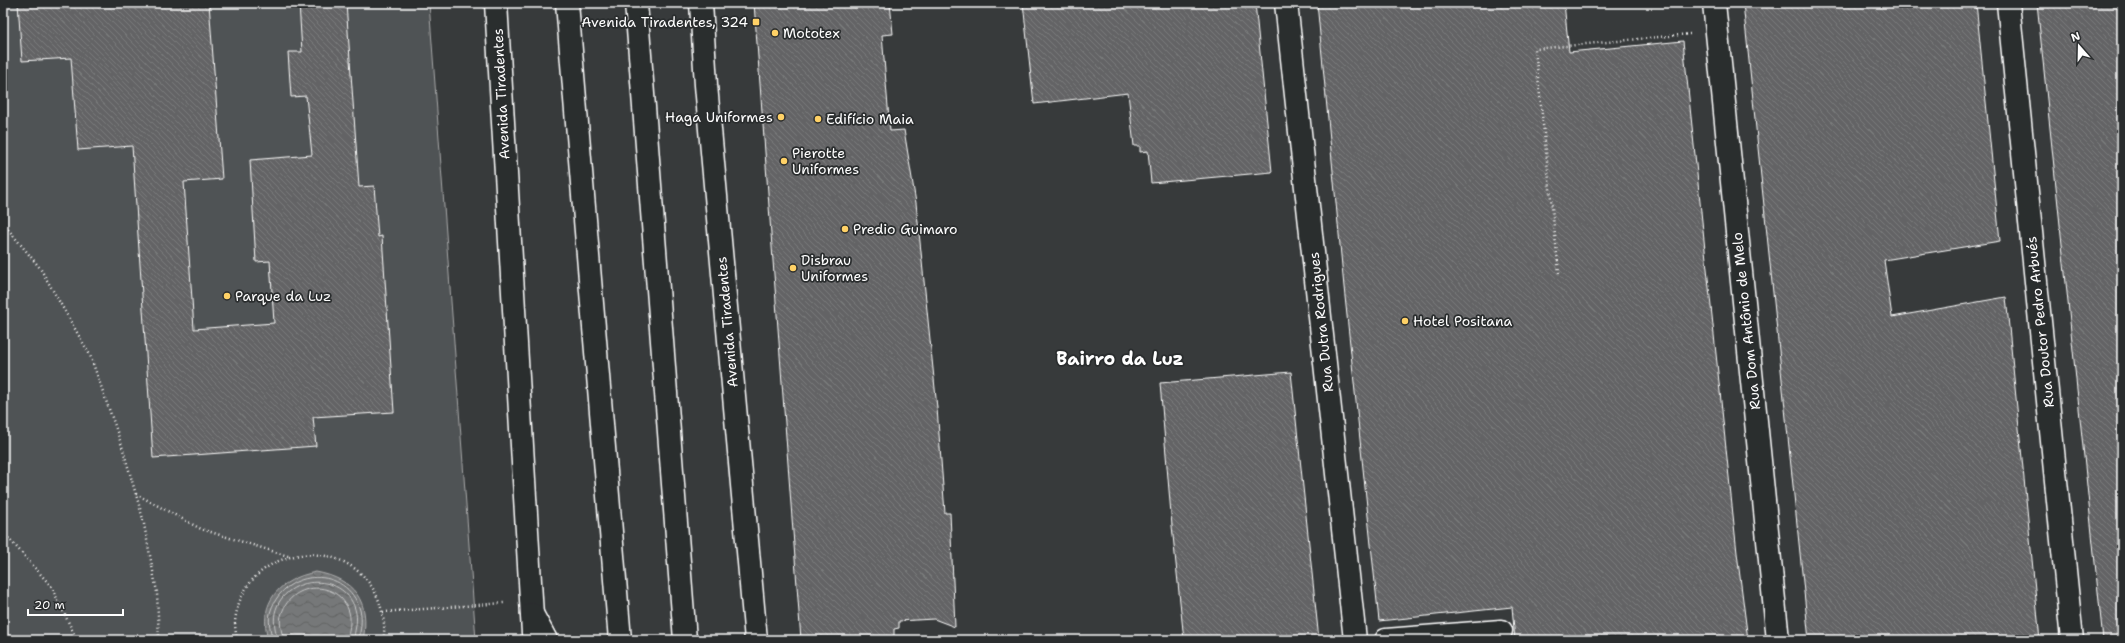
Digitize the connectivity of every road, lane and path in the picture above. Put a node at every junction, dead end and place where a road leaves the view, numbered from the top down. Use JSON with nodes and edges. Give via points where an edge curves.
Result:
{"nodes":[{"id":1,"x":496,"y":3,"type":"edge"},
{"id":2,"x":567,"y":3,"type":"edge"},
{"id":3,"x":636,"y":3,"type":"edge"},
{"id":4,"x":701,"y":3,"type":"edge"},
{"id":5,"x":1286,"y":3,"type":"edge"},
{"id":6,"x":1714,"y":3,"type":"edge"},
{"id":7,"x":2008,"y":3,"type":"edge"},
{"id":8,"x":1716,"y":31,"type":"junction"},
{"id":9,"x":3,"y":223,"type":"edge"},
{"id":10,"x":1558,"y":272,"type":"dead end"},
{"id":11,"x":135,"y":494,"type":"junction"},
{"id":12,"x":3,"y":532,"type":"edge"},
{"id":13,"x":289,"y":556,"type":"junction"},
{"id":14,"x":532,"y":607,"type":"junction"},
{"id":15,"x":383,"y":612,"type":"junction"},
{"id":16,"x":1501,"y":631,"type":"dead end"},
{"id":17,"x":77,"y":640,"type":"edge"},
{"id":18,"x":124,"y":640,"type":"edge"},
{"id":19,"x":134,"y":640,"type":"edge"},
{"id":20,"x":159,"y":640,"type":"edge"},
{"id":21,"x":237,"y":640,"type":"edge"},
{"id":22,"x":383,"y":640,"type":"edge"},
{"id":23,"x":534,"y":640,"type":"edge"},
{"id":24,"x":546,"y":640,"type":"edge"},
{"id":25,"x":620,"y":640,"type":"edge"},
{"id":26,"x":685,"y":640,"type":"edge"},
{"id":27,"x":756,"y":640,"type":"edge"},
{"id":28,"x":1355,"y":640,"type":"edge"},
{"id":29,"x":1386,"y":640,"type":"edge"},
{"id":30,"x":1778,"y":640,"type":"edge"},
{"id":31,"x":2072,"y":640,"type":"edge"}],
"edges":[{"from":1,"to":14,"type":"main road","name":"Avenida Tiradentes"},
{"from":2,"to":25,"type":"main road"},
{"from":3,"to":26,"type":"main road"},
{"from":4,"to":27,"type":"main road","name":"Avenida Tiradentes","via":[[706,85]]},
{"from":5,"to":28,"type":"main road","name":"Rua Dutra Rodrigues"},
{"from":6,"to":8,"type":"main road","name":"Rua Dom Antônio de Melo"},
{"from":7,"to":31,"type":"main road","name":"Rua Doutor Pedro Arbués"},
{"from":8,"to":10,"type":"path","via":[[1535,49]]},
{"from":8,"to":30,"type":"main road","name":"Rua Dom Antônio de Melo"},
{"from":9,"to":11,"type":"path","via":[[40,268],[90,355],[122,446]]},
{"from":11,"to":13,"type":"path","via":[[201,528]]},
{"from":11,"to":20,"type":"path","via":[[143,519],[157,592]]},
{"from":12,"to":17,"type":"path","via":[[51,586]]},
{"from":13,"to":15,"type":"path","via":[[313,553],[337,558],[358,570],[374,589]]},
{"from":13,"to":21,"type":"path","via":[[268,566],[252,581],[240,600],[235,622]]},
{"from":14,"to":15,"type":"path"},
{"from":14,"to":23,"type":"main road","name":"Avenida Tiradentes"},
{"from":14,"to":24,"type":"main road"},
{"from":15,"to":22,"type":"path"},
{"from":16,"to":29,"type":"main road"},
{"from":18,"to":19,"type":"path","via":[[127,637]]}]}
